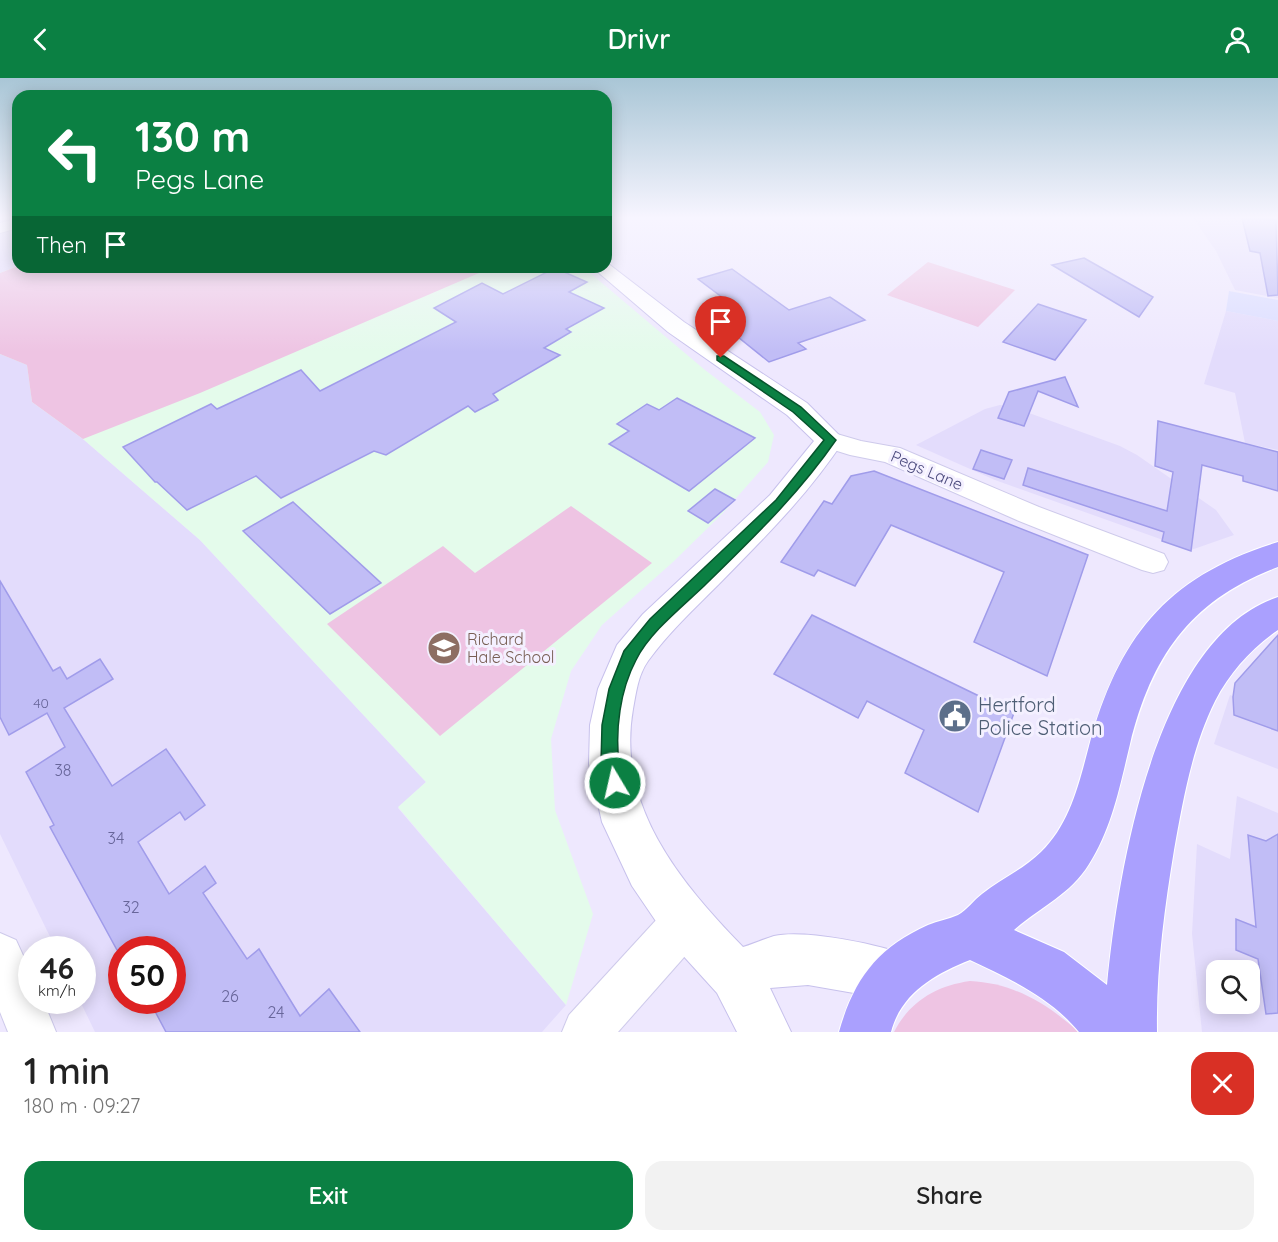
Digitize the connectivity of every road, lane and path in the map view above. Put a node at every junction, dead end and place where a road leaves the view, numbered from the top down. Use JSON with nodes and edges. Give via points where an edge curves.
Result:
{"nodes":[{"id":1,"x":609,"y":273,"type":"edge"},
{"id":2,"x":830,"y":440,"type":"junction"},
{"id":3,"x":1278,"y":554,"type":"edge"},
{"id":4,"x":1153,"y":562,"type":"dead end"},
{"id":5,"x":1278,"y":611,"type":"edge"},
{"id":6,"x":685,"y":922,"type":"junction"},
{"id":7,"x":970,"y":935,"type":"junction"},
{"id":8,"x":0,"y":956,"type":"edge"},
{"id":9,"x":735,"y":975,"type":"junction"},
{"id":10,"x":894,"y":975,"type":"junction"},
{"id":11,"x":32,"y":1032,"type":"edge"},
{"id":12,"x":586,"y":1032,"type":"edge"},
{"id":13,"x":765,"y":1032,"type":"edge"},
{"id":14,"x":865,"y":1032,"type":"edge"},
{"id":15,"x":1113,"y":1032,"type":"edge"},
{"id":16,"x":1131,"y":1032,"type":"edge"}],
"edges":[{"from":1,"to":2,"type":"main road","name":"Pegs Lane","via":[[676,327],[797,410]]},
{"from":2,"to":4,"type":"street","name":"Pegs Lane","via":[[891,454]]},
{"from":2,"to":6,"type":"main road","via":[[781,503],[656,624],[630,656],[617,689],[610,725],[610,764],[624,822],[648,870]]},
{"from":3,"to":7,"type":"highway","via":[[1254,561],[1198,591],[1167,621],[1141,658],[1119,709],[1098,793],[1080,836],[1064,861],[1040,884],[1002,907]]},
{"from":5,"to":16,"type":"highway","via":[[1235,642],[1207,678],[1167,770],[1141,910],[1130,992]]},
{"from":6,"to":9,"type":"main road"},
{"from":6,"to":12,"type":"street"},
{"from":7,"to":10,"type":"highway","via":[[945,943]]},
{"from":7,"to":15,"type":"highway","via":[[1046,970],[1085,999]]},
{"from":8,"to":11,"type":"street"},
{"from":9,"to":10,"type":"main road","via":[[775,961],[808,960]]},
{"from":9,"to":13,"type":"main road"},
{"from":10,"to":14,"type":"highway","via":[[867,1021]]}]}
